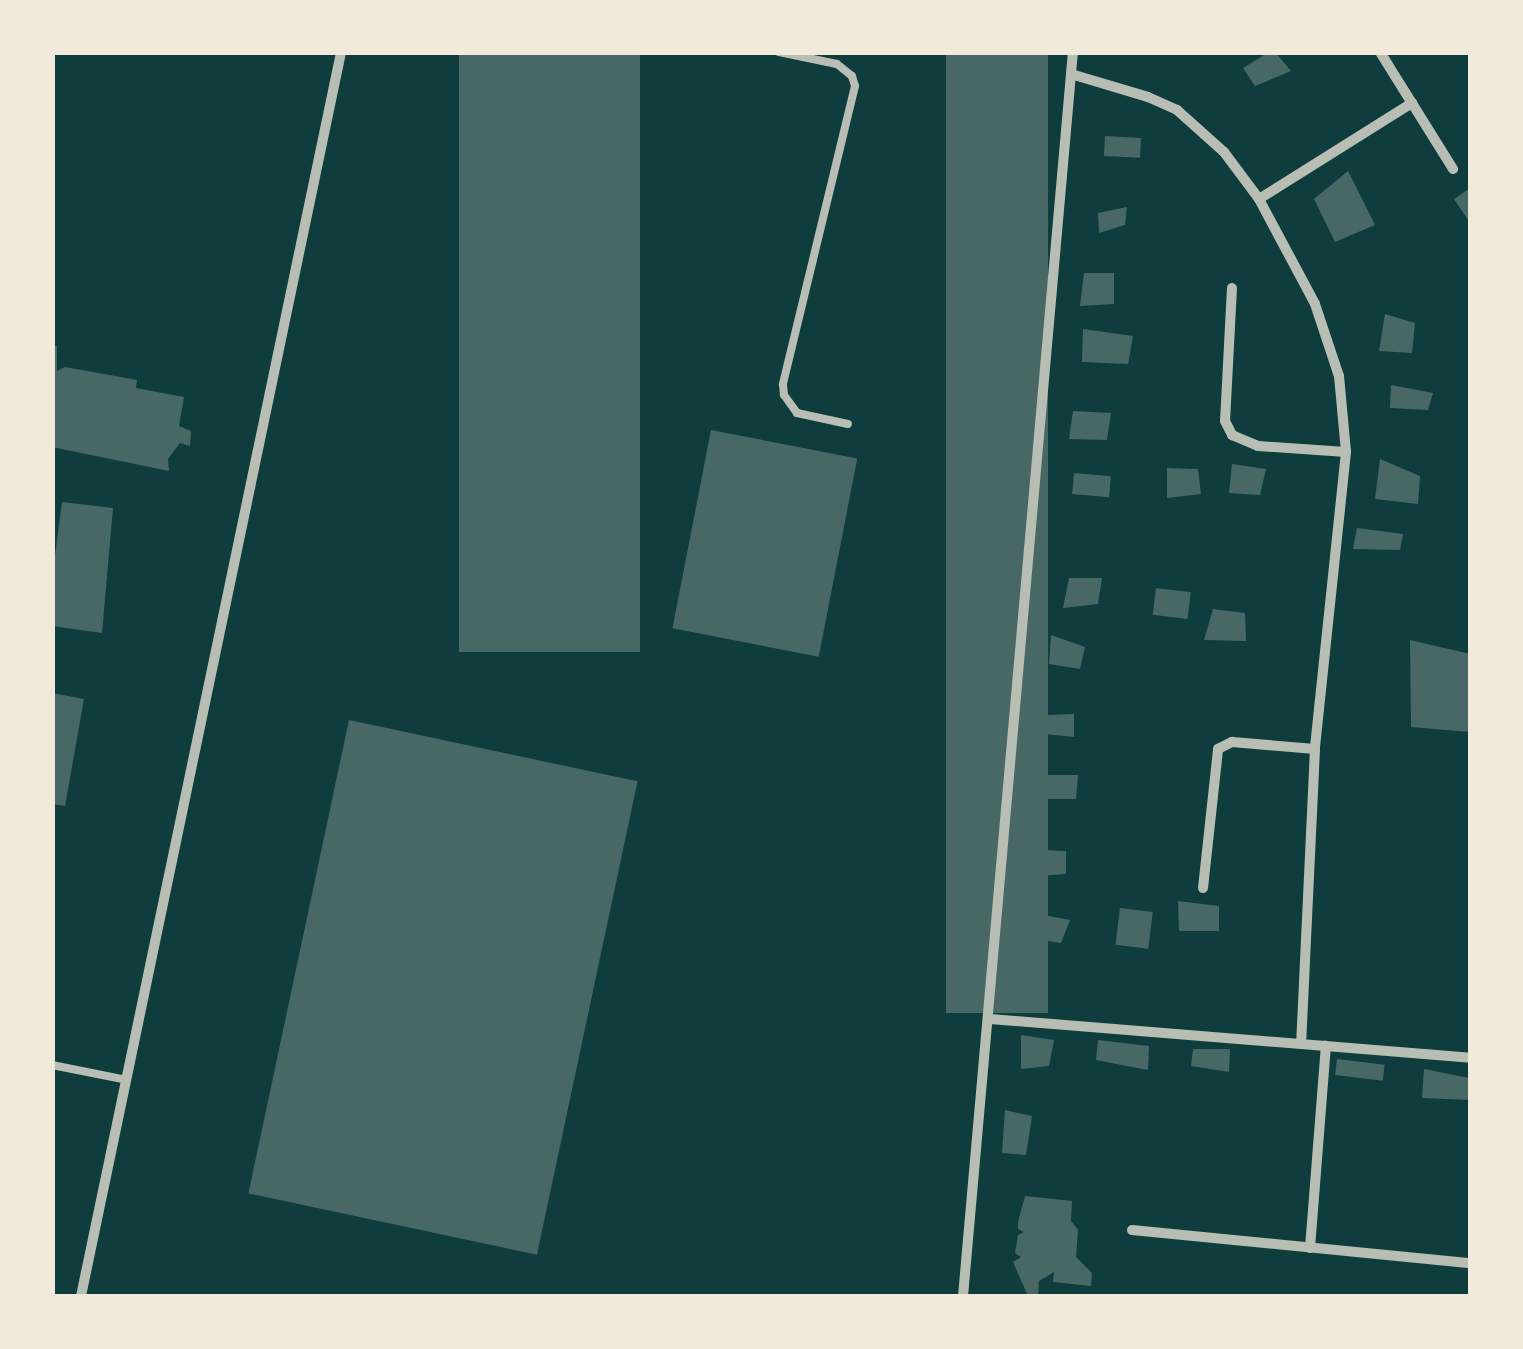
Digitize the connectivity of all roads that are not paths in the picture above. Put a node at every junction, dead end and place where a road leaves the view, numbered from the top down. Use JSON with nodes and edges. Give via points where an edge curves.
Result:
{"nodes":[{"id":1,"x":341,"y":52,"type":"edge"},
{"id":2,"x":779,"y":52,"type":"edge"},
{"id":3,"x":1073,"y":52,"type":"edge"},
{"id":4,"x":1380,"y":52,"type":"edge"},
{"id":5,"x":1072,"y":74,"type":"junction"},
{"id":6,"x":1412,"y":103,"type":"junction"},
{"id":7,"x":1453,"y":169,"type":"dead end"},
{"id":8,"x":1259,"y":199,"type":"junction"},
{"id":9,"x":1232,"y":288,"type":"dead end"},
{"id":10,"x":848,"y":424,"type":"dead end"},
{"id":11,"x":1346,"y":452,"type":"junction"},
{"id":12,"x":1315,"y":749,"type":"junction"},
{"id":13,"x":1204,"y":888,"type":"dead end"},
{"id":14,"x":990,"y":1019,"type":"junction"},
{"id":15,"x":1301,"y":1044,"type":"junction"},
{"id":16,"x":1326,"y":1046,"type":"junction"},
{"id":17,"x":1470,"y":1058,"type":"edge"},
{"id":18,"x":52,"y":1065,"type":"edge"},
{"id":19,"x":127,"y":1080,"type":"junction"},
{"id":20,"x":1132,"y":1230,"type":"dead end"},
{"id":21,"x":1310,"y":1248,"type":"junction"},
{"id":22,"x":1470,"y":1263,"type":"edge"},
{"id":23,"x":81,"y":1296,"type":"edge"},
{"id":24,"x":963,"y":1296,"type":"edge"}],
"edges":[{"from":1,"to":19,"type":"street"},
{"from":2,"to":10,"type":"lane","via":[[837,64],[855,86],[783,384],[797,413]]},
{"from":3,"to":5,"type":"street"},
{"from":4,"to":6,"type":"street"},
{"from":5,"to":8,"type":"street","via":[[1177,110],[1224,152]]},
{"from":5,"to":14,"type":"street"},
{"from":6,"to":7,"type":"street"},
{"from":6,"to":8,"type":"street"},
{"from":8,"to":11,"type":"street","via":[[1329,339],[1340,376]]},
{"from":9,"to":11,"type":"street","via":[[1225,421],[1232,434],[1258,446]]},
{"from":11,"to":12,"type":"street"},
{"from":12,"to":13,"type":"street","via":[[1232,742],[1218,749]]},
{"from":12,"to":15,"type":"street"},
{"from":14,"to":15,"type":"street"},
{"from":14,"to":24,"type":"street"},
{"from":15,"to":16,"type":"street"},
{"from":16,"to":17,"type":"street"},
{"from":16,"to":21,"type":"street"},
{"from":18,"to":19,"type":"lane"},
{"from":19,"to":23,"type":"street"},
{"from":20,"to":21,"type":"street"},
{"from":21,"to":22,"type":"street"}]}
